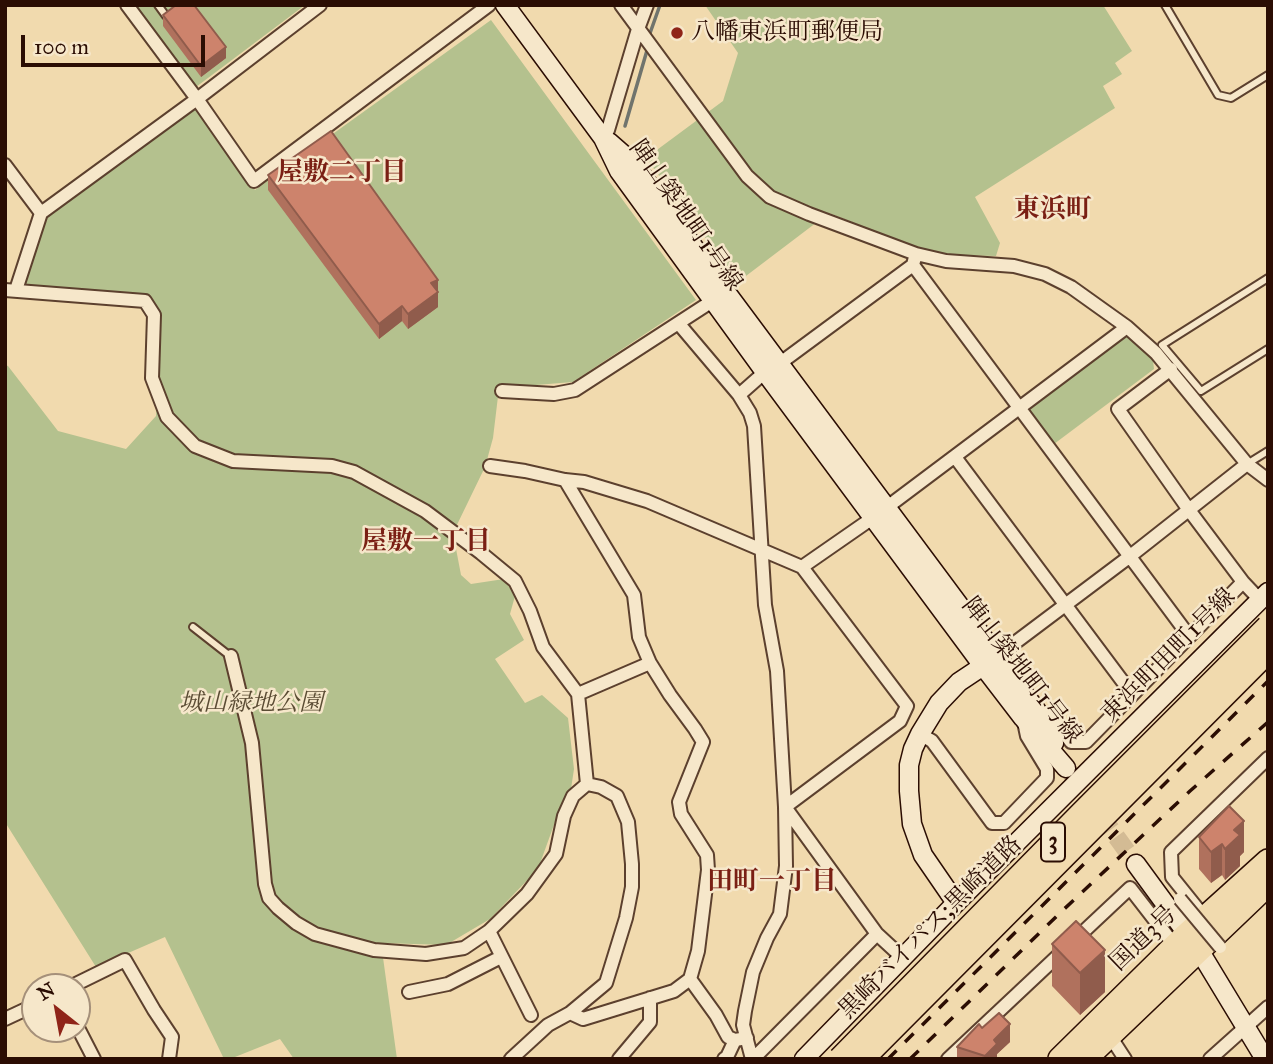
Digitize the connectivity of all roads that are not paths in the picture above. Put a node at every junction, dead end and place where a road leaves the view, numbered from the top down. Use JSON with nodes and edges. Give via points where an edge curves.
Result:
{"nodes":[{"id":1,"x":158,"y":5,"type":"edge"},
{"id":2,"x":320,"y":5,"type":"edge"},
{"id":3,"x":489,"y":5,"type":"edge"},
{"id":4,"x":505,"y":5,"type":"edge"},
{"id":5,"x":621,"y":5,"type":"edge"},
{"id":6,"x":647,"y":5,"type":"edge"},
{"id":7,"x":1165,"y":5,"type":"edge"},
{"id":8,"x":130,"y":6,"type":"edge"},
{"id":9,"x":166,"y":16,"type":"edge"},
{"id":10,"x":640,"y":32,"type":"junction"},
{"id":11,"x":1268,"y":75,"type":"edge"},
{"id":12,"x":197,"y":99,"type":"junction"},
{"id":13,"x":603,"y":138,"type":"junction"},
{"id":14,"x":5,"y":165,"type":"edge"},
{"id":15,"x":41,"y":213,"type":"junction"},
{"id":16,"x":914,"y":260,"type":"junction"},
{"id":17,"x":1268,"y":278,"type":"edge"},
{"id":18,"x":10,"y":290,"type":"edge"},
{"id":19,"x":720,"y":297,"type":"junction"},
{"id":20,"x":679,"y":324,"type":"junction"},
{"id":21,"x":1127,"y":327,"type":"junction"},
{"id":22,"x":1268,"y":349,"type":"edge"},
{"id":23,"x":772,"y":368,"type":"junction"},
{"id":24,"x":1171,"y":369,"type":"junction"},
{"id":25,"x":502,"y":391,"type":"dead end"},
{"id":26,"x":739,"y":395,"type":"junction"},
{"id":27,"x":1018,"y":408,"type":"junction"},
{"id":28,"x":1268,"y":451,"type":"edge"},
{"id":29,"x":955,"y":457,"type":"junction"},
{"id":30,"x":1247,"y":464,"type":"junction"},
{"id":31,"x":490,"y":466,"type":"dead end"},
{"id":32,"x":565,"y":480,"type":"junction"},
{"id":33,"x":1268,"y":480,"type":"edge"},
{"id":34,"x":1189,"y":510,"type":"junction"},
{"id":35,"x":880,"y":512,"type":"junction"},
{"id":36,"x":761,"y":548,"type":"junction"},
{"id":37,"x":1129,"y":557,"type":"junction"},
{"id":38,"x":802,"y":566,"type":"junction"},
{"id":39,"x":1243,"y":582,"type":"junction"},
{"id":40,"x":1264,"y":596,"type":"edge"},
{"id":41,"x":1064,"y":605,"type":"junction"},
{"id":42,"x":193,"y":627,"type":"dead end"},
{"id":43,"x":1268,"y":627,"type":"edge"},
{"id":44,"x":1189,"y":636,"type":"junction"},
{"id":45,"x":1268,"y":651,"type":"edge"},
{"id":46,"x":231,"y":656,"type":"joint"},
{"id":47,"x":990,"y":661,"type":"junction"},
{"id":48,"x":650,"y":663,"type":"junction"},
{"id":49,"x":578,"y":694,"type":"junction"},
{"id":50,"x":1132,"y":694,"type":"junction"},
{"id":51,"x":1031,"y":716,"type":"junction"},
{"id":52,"x":920,"y":734,"type":"junction"},
{"id":53,"x":1268,"y":758,"type":"edge"},
{"id":54,"x":587,"y":784,"type":"junction"},
{"id":55,"x":785,"y":807,"type":"junction"},
{"id":56,"x":1268,"y":860,"type":"edge"},
{"id":57,"x":1136,"y":864,"type":"tunnel mouth"},
{"id":58,"x":1268,"y":884,"type":"edge"},
{"id":59,"x":1180,"y":900,"type":"dead end"},
{"id":60,"x":956,"y":903,"type":"junction"},
{"id":61,"x":1205,"y":918,"type":"junction"},
{"id":62,"x":489,"y":931,"type":"junction"},
{"id":63,"x":877,"y":934,"type":"junction"},
{"id":64,"x":1195,"y":945,"type":"junction"},
{"id":65,"x":501,"y":957,"type":"junction"},
{"id":66,"x":902,"y":958,"type":"junction"},
{"id":67,"x":91,"y":977,"type":"edge"},
{"id":68,"x":690,"y":979,"type":"junction"},
{"id":69,"x":409,"y":992,"type":"dead end"},
{"id":70,"x":650,"y":999,"type":"junction"},
{"id":71,"x":1268,"y":1007,"type":"edge"},
{"id":72,"x":21,"y":1011,"type":"edge"},
{"id":73,"x":570,"y":1013,"type":"junction"},
{"id":74,"x":531,"y":1015,"type":"dead end"},
{"id":75,"x":5,"y":1019,"type":"edge"},
{"id":76,"x":1246,"y":1027,"type":"junction"},
{"id":77,"x":1110,"y":1035,"type":"junction"},
{"id":78,"x":741,"y":1039,"type":"junction"},
{"id":79,"x":86,"y":1043,"type":"edge"},
{"id":80,"x":94,"y":1059,"type":"edge"},
{"id":81,"x":169,"y":1059,"type":"edge"},
{"id":82,"x":511,"y":1059,"type":"edge"},
{"id":83,"x":619,"y":1059,"type":"edge"},
{"id":84,"x":724,"y":1059,"type":"edge"},
{"id":85,"x":752,"y":1059,"type":"edge"},
{"id":86,"x":804,"y":1059,"type":"edge"},
{"id":87,"x":840,"y":1059,"type":"edge"},
{"id":88,"x":862,"y":1059,"type":"edge"},
{"id":89,"x":948,"y":1059,"type":"edge"},
{"id":90,"x":1060,"y":1059,"type":"edge"},
{"id":91,"x":1085,"y":1059,"type":"edge"},
{"id":92,"x":1125,"y":1059,"type":"edge"},
{"id":93,"x":1210,"y":1059,"type":"edge"},
{"id":94,"x":1265,"y":1059,"type":"edge"}],
"edges":[{"from":1,"to":9,"type":"lane"},
{"from":2,"to":12,"type":"street"},
{"from":3,"to":12,"type":"street","via":[[254,181]]},
{"from":4,"to":13,"type":"street","name":"陣山築地町1号線"},
{"from":5,"to":10,"type":"street"},
{"from":6,"to":10,"type":"street"},
{"from":7,"to":11,"type":"lane","via":[[1218,94],[1231,99]]},
{"from":8,"to":12,"type":"street"},
{"from":10,"to":13,"type":"street"},
{"from":10,"to":16,"type":"street","via":[[747,176],[770,197]]},
{"from":12,"to":15,"type":"street"},
{"from":13,"to":19,"type":"street","name":"陣山築地町1号線","via":[[633,163]]},
{"from":14,"to":15,"type":"street"},
{"from":15,"to":18,"type":"street"},
{"from":16,"to":21,"type":"street","via":[[1013,266],[1045,274]]},
{"from":16,"to":23,"type":"street"},
{"from":16,"to":27,"type":"street"},
{"from":17,"to":22,"type":"lane","via":[[1162,345],[1201,391]]},
{"from":18,"to":49,"type":"street","via":[[145,301],[154,315],[152,378],[167,417],[195,446],[233,461],[332,466],[354,472],[425,511],[514,581],[543,647]]},
{"from":19,"to":20,"type":"street"},
{"from":19,"to":23,"type":"street","name":"陣山築地町1号線"},
{"from":20,"to":25,"type":"street","via":[[575,390],[554,394]]},
{"from":20,"to":26,"type":"street"},
{"from":21,"to":24,"type":"street"},
{"from":21,"to":27,"type":"street"},
{"from":23,"to":26,"type":"street"},
{"from":23,"to":35,"type":"street","name":"陣山築地町1号線"},
{"from":24,"to":30,"type":"street"},
{"from":24,"to":34,"type":"street","via":[[1118,409]]},
{"from":26,"to":36,"type":"street","via":[[754,426]]},
{"from":27,"to":29,"type":"street"},
{"from":27,"to":37,"type":"street"},
{"from":28,"to":30,"type":"lane"},
{"from":29,"to":35,"type":"street"},
{"from":29,"to":41,"type":"street"},
{"from":30,"to":33,"type":"street"},
{"from":30,"to":34,"type":"street"},
{"from":31,"to":32,"type":"street"},
{"from":32,"to":36,"type":"street","via":[[648,501]]},
{"from":32,"to":48,"type":"street","via":[[634,595],[639,637]]},
{"from":34,"to":37,"type":"street"},
{"from":34,"to":39,"type":"street"},
{"from":35,"to":38,"type":"street"},
{"from":35,"to":47,"type":"street","name":"陣山築地町1号線"},
{"from":36,"to":38,"type":"street"},
{"from":36,"to":55,"type":"street","via":[[765,605],[778,671]]},
{"from":37,"to":41,"type":"street"},
{"from":37,"to":44,"type":"street"},
{"from":38,"to":55,"type":"street","via":[[907,706],[900,722]]},
{"from":39,"to":40,"type":"street"},
{"from":39,"to":44,"type":"street"},
{"from":40,"to":60,"type":"street","name":"東浜町田町1号線"},
{"from":41,"to":47,"type":"street"},
{"from":41,"to":50,"type":"street"},
{"from":42,"to":46,"type":"lane"},
{"from":43,"to":87,"type":"highway","name":"黒崎バイパス;黒崎道路","number":"3","bridge":true},
{"from":44,"to":50,"type":"street"},
{"from":45,"to":88,"type":"highway","name":"黒崎バイパス;黒崎道路","number":"3","bridge":true},
{"from":46,"to":62,"type":"street","via":[[252,743],[265,884],[278,908],[314,934],[374,950],[426,954],[464,948]]},
{"from":47,"to":51,"type":"street","name":"陣山築地町1号線"},
{"from":47,"to":52,"type":"street","via":[[959,682]]},
{"from":48,"to":49,"type":"street"},
{"from":48,"to":68,"type":"street","via":[[703,742],[679,802],[681,814],[707,855],[708,870]]},
{"from":49,"to":54,"type":"street"},
{"from":50,"to":51,"type":"street","via":[[1086,742],[1071,742],[1053,718]]},
{"from":51,"to":52,"type":"street","via":[[1027,736],[1047,778],[1004,822],[992,823],[932,741]]},
{"from":52,"to":60,"type":"street","via":[[909,765],[912,824],[923,855]]},
{"from":53,"to":61,"type":"street","via":[[1171,852],[1172,877]]},
{"from":54,"to":62,"type":"street","via":[[573,796],[564,816],[556,854],[527,894]]},
{"from":54,"to":73,"type":"street","via":[[617,796],[628,822],[632,887],[606,983]]},
{"from":55,"to":63,"type":"street"},
{"from":55,"to":78,"type":"street","via":[[786,866],[780,914],[753,972]]},
{"from":56,"to":61,"type":"highway","name":"国道3号"},
{"from":57,"to":64,"type":"street"},
{"from":58,"to":64,"type":"highway","name":"国道3号"},
{"from":59,"to":64,"type":"street","bridge":true},
{"from":60,"to":66,"type":"street","name":"東浜町田町1号線"},
{"from":61,"to":64,"type":"highway","name":"国道3号"},
{"from":62,"to":65,"type":"street"},
{"from":63,"to":66,"type":"street"},
{"from":63,"to":85,"type":"street"},
{"from":64,"to":76,"type":"street"},
{"from":64,"to":77,"type":"highway","name":"国道3号"},
{"from":64,"to":89,"type":"street","via":[[1130,888]]},
{"from":64,"to":90,"type":"highway","name":"国道3号"},
{"from":65,"to":69,"type":"street","via":[[449,984]]},
{"from":65,"to":74,"type":"street"},
{"from":66,"to":86,"type":"street","name":"東浜町田町1号線"},
{"from":67,"to":81,"type":"street","via":[[125,960],[172,1037]]},
{"from":68,"to":70,"type":"street","via":[[674,991]]},
{"from":68,"to":78,"type":"street","via":[[728,1037]]},
{"from":70,"to":73,"type":"street","via":[[583,1019]]},
{"from":70,"to":83,"type":"street","via":[[650,1022]]},
{"from":71,"to":76,"type":"street"},
{"from":72,"to":75,"type":"street"},
{"from":73,"to":82,"type":"street","via":[[548,1025]]},
{"from":76,"to":93,"type":"street"},
{"from":76,"to":94,"type":"street"},
{"from":77,"to":91,"type":"highway","name":"国道3号"},
{"from":77,"to":92,"type":"street"},
{"from":78,"to":84,"type":"street"},
{"from":78,"to":85,"type":"street"},
{"from":79,"to":80,"type":"street"}]}
